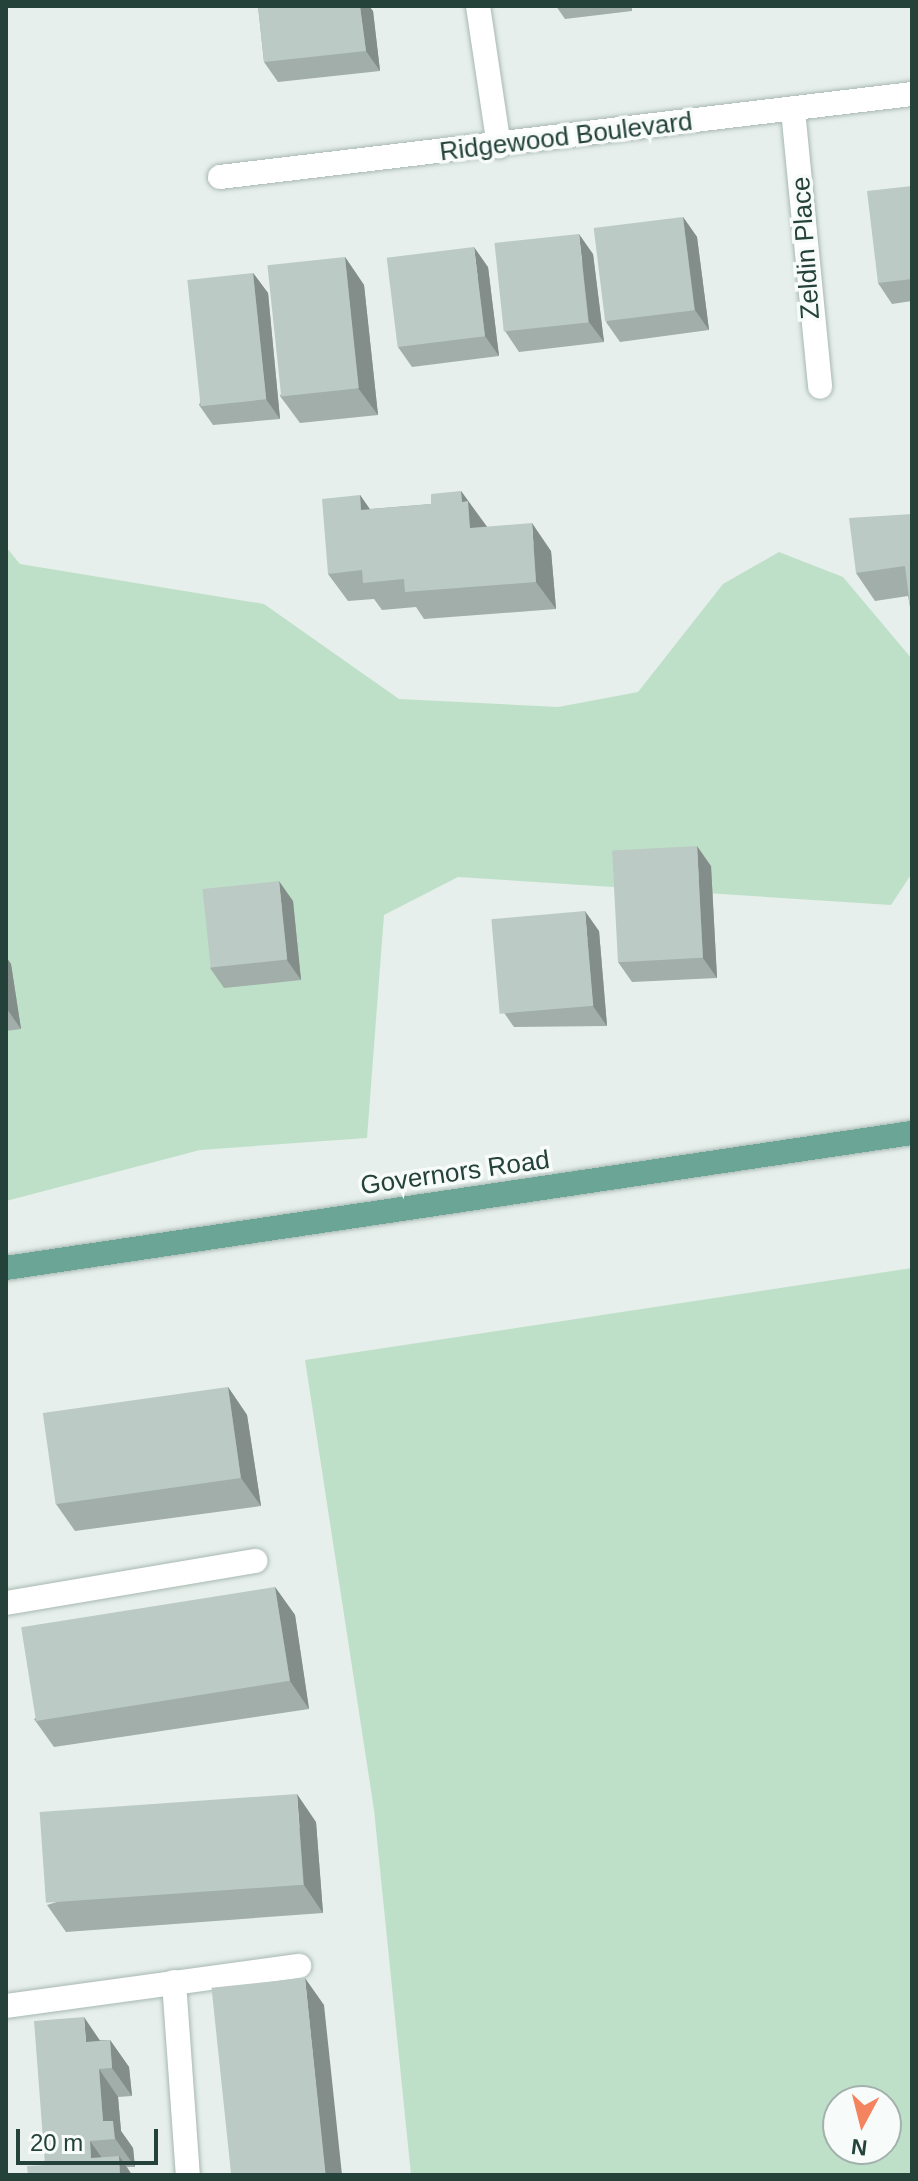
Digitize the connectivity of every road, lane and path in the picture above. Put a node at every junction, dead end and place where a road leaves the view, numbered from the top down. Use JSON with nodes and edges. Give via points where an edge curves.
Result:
{"nodes":[{"id":1,"x":478,"y":6,"type":"edge"},
{"id":2,"x":912,"y":94,"type":"edge"},
{"id":3,"x":793,"y":110,"type":"junction"},
{"id":4,"x":499,"y":146,"type":"junction"},
{"id":5,"x":220,"y":177,"type":"dead end"},
{"id":6,"x":820,"y":387,"type":"dead end"},
{"id":7,"x":912,"y":1133,"type":"edge"},
{"id":8,"x":6,"y":1268,"type":"edge"},
{"id":9,"x":255,"y":1561,"type":"dead end"},
{"id":10,"x":6,"y":1603,"type":"edge"},
{"id":11,"x":299,"y":1966,"type":"dead end"},
{"id":12,"x":174,"y":1982,"type":"junction"},
{"id":13,"x":6,"y":2006,"type":"edge"},
{"id":14,"x":188,"y":2175,"type":"edge"}],
"edges":[{"from":1,"to":4,"type":"street"},
{"from":2,"to":3,"type":"street","name":"Ridgewood Boulevard"},
{"from":3,"to":4,"type":"street","name":"Ridgewood Boulevard"},
{"from":3,"to":6,"type":"street","name":"Zeldin Place"},
{"from":4,"to":5,"type":"street","name":"Ridgewood Boulevard"},
{"from":7,"to":8,"type":"main road","name":"Governors Road"},
{"from":9,"to":10,"type":"street"},
{"from":11,"to":12,"type":"street"},
{"from":12,"to":13,"type":"street"},
{"from":12,"to":14,"type":"street"}]}
